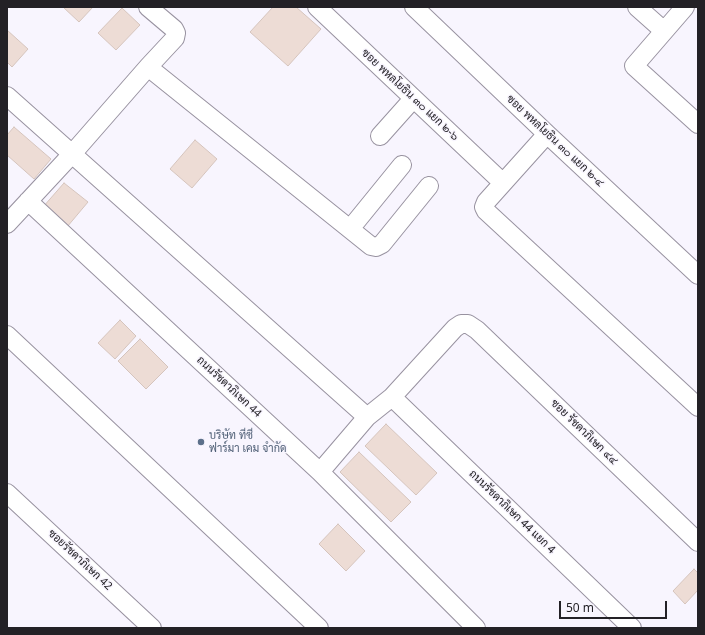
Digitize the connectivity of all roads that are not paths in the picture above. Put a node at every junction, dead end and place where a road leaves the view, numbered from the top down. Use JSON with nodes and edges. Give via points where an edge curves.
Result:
{"nodes":[{"id":1,"x":148,"y":7,"type":"edge"},
{"id":2,"x":317,"y":7,"type":"edge"},
{"id":3,"x":414,"y":7,"type":"edge"},
{"id":4,"x":637,"y":7,"type":"edge"},
{"id":5,"x":685,"y":7,"type":"edge"},
{"id":6,"x":664,"y":31,"type":"junction"},
{"id":7,"x":148,"y":67,"type":"junction"},
{"id":8,"x":7,"y":96,"type":"edge"},
{"id":9,"x":413,"y":98,"type":"junction"},
{"id":10,"x":698,"y":124,"type":"edge"},
{"id":11,"x":547,"y":134,"type":"junction"},
{"id":12,"x":380,"y":136,"type":"dead end"},
{"id":13,"x":72,"y":154,"type":"junction"},
{"id":14,"x":402,"y":166,"type":"dead end"},
{"id":15,"x":503,"y":183,"type":"junction"},
{"id":16,"x":429,"y":186,"type":"dead end"},
{"id":17,"x":28,"y":201,"type":"junction"},
{"id":18,"x":7,"y":224,"type":"edge"},
{"id":19,"x":350,"y":229,"type":"junction"},
{"id":20,"x":698,"y":274,"type":"edge"},
{"id":21,"x":7,"y":334,"type":"edge"},
{"id":22,"x":392,"y":397,"type":"junction"},
{"id":23,"x":698,"y":407,"type":"edge"},
{"id":24,"x":367,"y":417,"type":"junction"},
{"id":25,"x":320,"y":472,"type":"junction"},
{"id":26,"x":7,"y":493,"type":"edge"},
{"id":27,"x":698,"y":542,"type":"edge"},
{"id":28,"x":152,"y":628,"type":"edge"},
{"id":29,"x":318,"y":628,"type":"edge"},
{"id":30,"x":476,"y":628,"type":"edge"},
{"id":31,"x":632,"y":628,"type":"edge"}],
"edges":[{"from":1,"to":7,"type":"street","via":[[176,33],[175,38]]},
{"from":2,"to":9,"type":"street","name":"ซอย พหลโยธิน ๓๐ แยก ๒-๖"},
{"from":3,"to":11,"type":"street","name":"ซอย พหลโยธิน ๓๐ แยก ๒-๔"},
{"from":4,"to":6,"type":"street"},
{"from":5,"to":6,"type":"street"},
{"from":6,"to":10,"type":"street","via":[[634,66]]},
{"from":7,"to":13,"type":"street"},
{"from":7,"to":19,"type":"street"},
{"from":8,"to":13,"type":"street"},
{"from":9,"to":12,"type":"street"},
{"from":9,"to":15,"type":"street","name":"ซอย พหลโยธิน ๓๐ แยก ๒-๖"},
{"from":11,"to":15,"type":"street"},
{"from":11,"to":20,"type":"street","name":"ซอย พหลโยธิน ๓๐ แยก ๒-๔"},
{"from":13,"to":17,"type":"street"},
{"from":13,"to":24,"type":"street"},
{"from":14,"to":19,"type":"street"},
{"from":15,"to":23,"type":"street","via":[[486,202],[486,211]]},
{"from":16,"to":19,"type":"street","via":[[382,244],[371,246]]},
{"from":17,"to":18,"type":"street"},
{"from":17,"to":25,"type":"street","name":"ถนนรัชดาภิเษก 44"},
{"from":21,"to":29,"type":"street"},
{"from":22,"to":24,"type":"street"},
{"from":22,"to":27,"type":"street","name":"ซอย รัชดาภิเษก ๔๔","via":[[455,328],[461,324],[468,324],[483,335]]},
{"from":22,"to":31,"type":"street","name":"ถนนรัชดาภิเษก 44 แยก 4"},
{"from":24,"to":25,"type":"street"},
{"from":25,"to":30,"type":"street","name":"ถนนรัชดาภิเษก 44"},
{"from":26,"to":28,"type":"street","name":"ซอยรัชดาภิเษก 42"}]}
